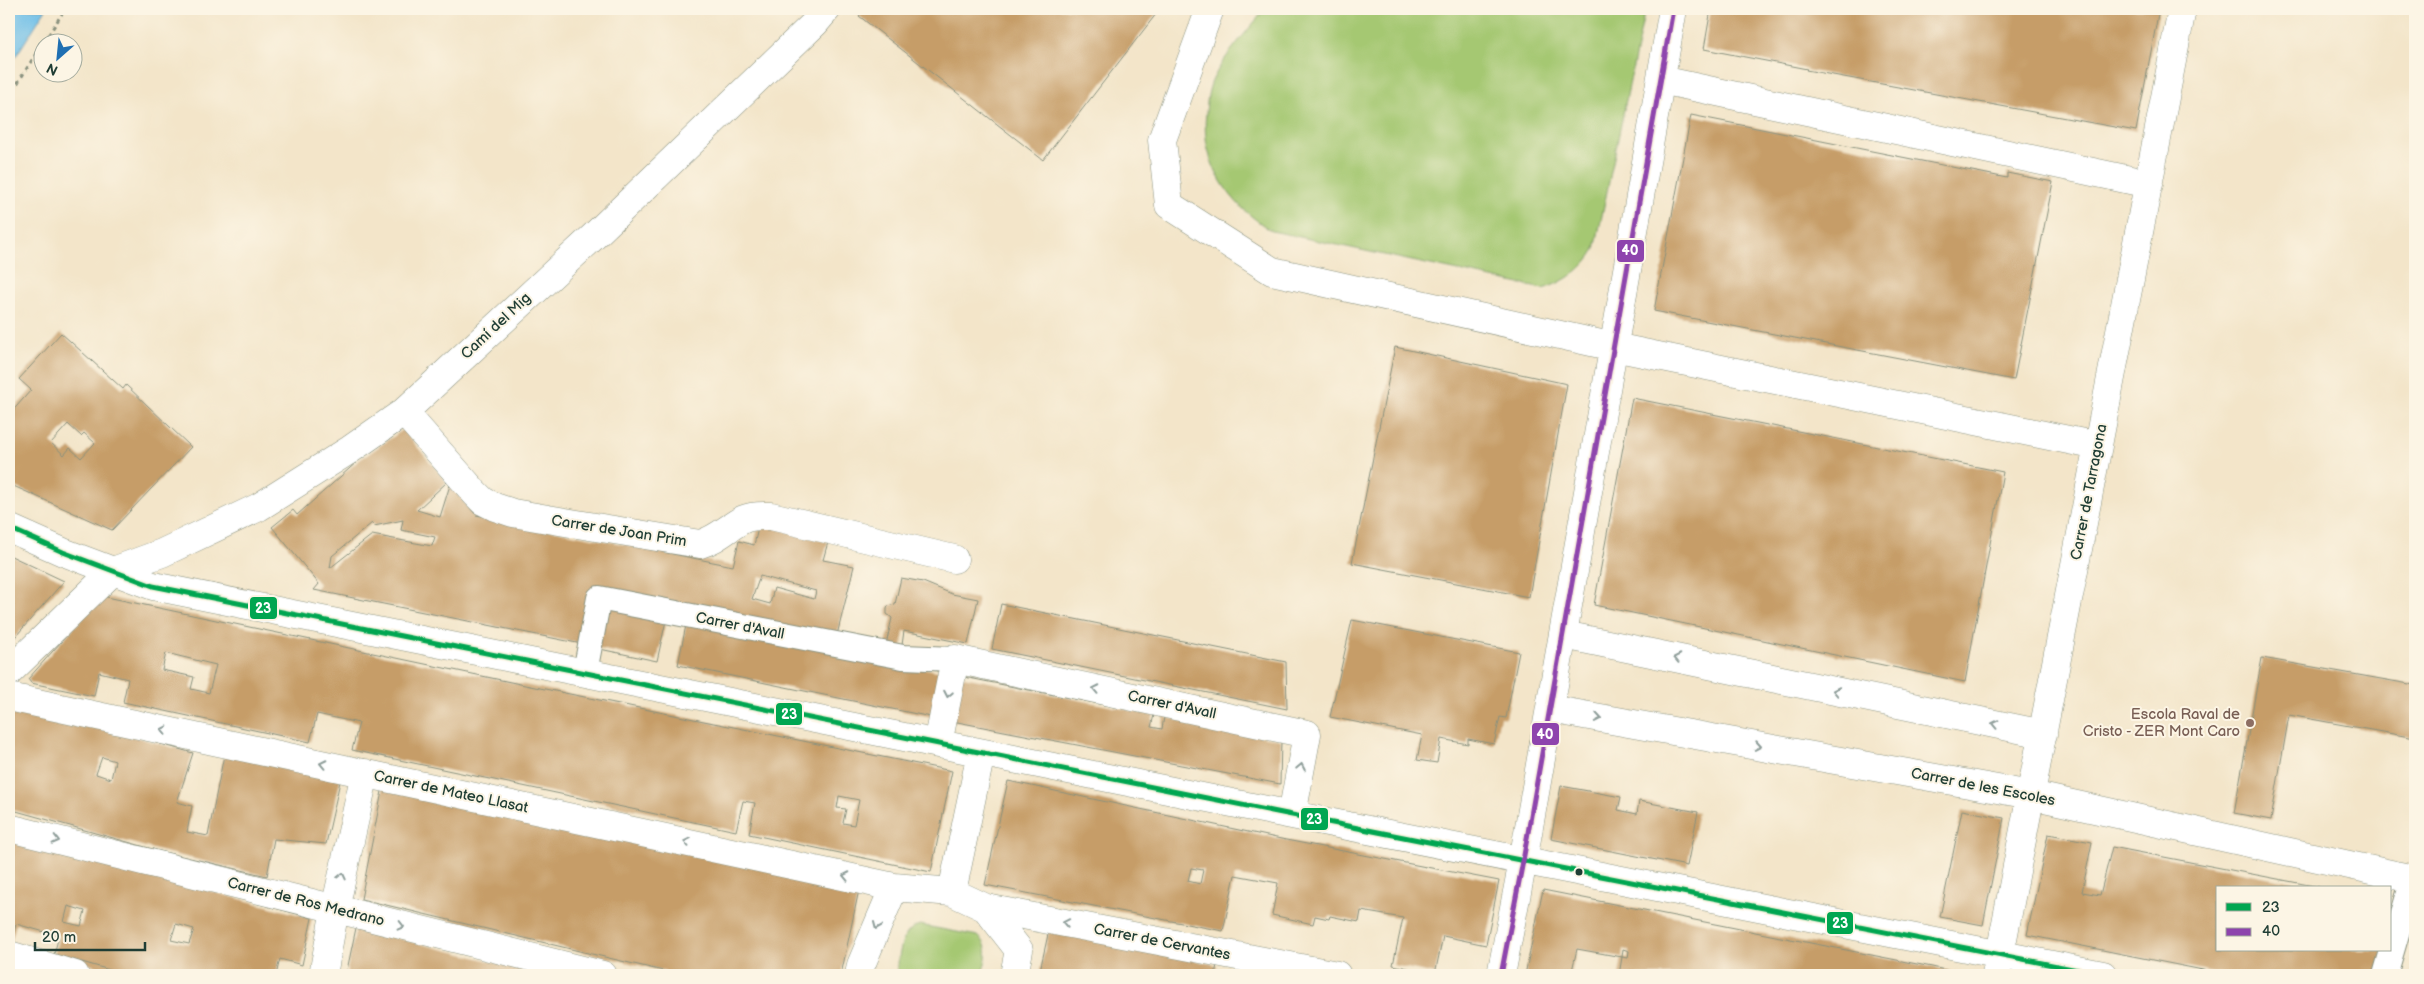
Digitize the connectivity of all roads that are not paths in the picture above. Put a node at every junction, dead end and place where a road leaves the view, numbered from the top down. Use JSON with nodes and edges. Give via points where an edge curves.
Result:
{"nodes":[{"id":1,"x":827,"y":9,"type":"edge"},
{"id":2,"x":1210,"y":9,"type":"edge"},
{"id":3,"x":1673,"y":9,"type":"edge"},
{"id":4,"x":2182,"y":9,"type":"edge"},
{"id":5,"x":1661,"y":80,"type":"junction"},
{"id":6,"x":2149,"y":184,"type":"junction"},
{"id":7,"x":1614,"y":347,"type":"junction"},
{"id":8,"x":404,"y":412,"type":"junction"},
{"id":9,"x":2098,"y":446,"type":"junction"},
{"id":10,"x":9,"y":528,"type":"edge"},
{"id":11,"x":954,"y":559,"type":"dead end"},
{"id":12,"x":113,"y":571,"type":"junction"},
{"id":13,"x":1564,"y":635,"type":"junction"},
{"id":14,"x":954,"y":659,"type":"junction"},
{"id":15,"x":9,"y":672,"type":"edge"},
{"id":16,"x":585,"y":672,"type":"junction"},
{"id":17,"x":9,"y":697,"type":"edge"},
{"id":18,"x":1550,"y":709,"type":"junction"},
{"id":19,"x":2043,"y":734,"type":"junction"},
{"id":20,"x":938,"y":744,"type":"junction"},
{"id":21,"x":981,"y":753,"type":"junction"},
{"id":22,"x":365,"y":773,"type":"junction"},
{"id":23,"x":2030,"y":795,"type":"junction"},
{"id":24,"x":1292,"y":815,"type":"junction"},
{"id":25,"x":9,"y":828,"type":"edge"},
{"id":26,"x":1523,"y":861,"type":"junction"},
{"id":27,"x":2413,"y":879,"type":"joint"},
{"id":28,"x":894,"y":887,"type":"junction"},
{"id":29,"x":952,"y":892,"type":"junction"},
{"id":30,"x":986,"y":908,"type":"junction"},
{"id":31,"x":335,"y":909,"type":"junction"},
{"id":32,"x":2392,"y":951,"type":"edge"},
{"id":33,"x":2392,"y":952,"type":"edge"},
{"id":34,"x":9,"y":955,"type":"edge"},
{"id":35,"x":1998,"y":965,"type":"edge"},
{"id":36,"x":75,"y":975,"type":"edge"},
{"id":37,"x":322,"y":975,"type":"edge"},
{"id":38,"x":603,"y":975,"type":"edge"},
{"id":39,"x":858,"y":975,"type":"edge"},
{"id":40,"x":1014,"y":975,"type":"edge"},
{"id":41,"x":1337,"y":975,"type":"edge"},
{"id":42,"x":1501,"y":975,"type":"edge"},
{"id":43,"x":2103,"y":975,"type":"edge"},
{"id":44,"x":2385,"y":975,"type":"edge"}],
"edges":[{"from":1,"to":8,"type":"street","name":"Camí del Mig","via":[[594,236]]},
{"from":2,"to":7,"type":"street","via":[[1162,140],[1170,205],[1272,271]]},
{"from":3,"to":5,"type":"street"},
{"from":4,"to":6,"type":"street","name":"Carrer de Tarragona"},
{"from":5,"to":6,"type":"street"},
{"from":5,"to":7,"type":"street"},
{"from":6,"to":9,"type":"street","name":"Carrer de Tarragona"},
{"from":7,"to":9,"type":"street"},
{"from":7,"to":13,"type":"street"},
{"from":8,"to":11,"type":"street","name":"Carrer de Joan Prim","via":[[483,501],[513,513],[700,544],[712,541],[744,519],[771,516]]},
{"from":8,"to":12,"type":"street","name":"Camí del Mig","via":[[259,507],[162,553]]},
{"from":9,"to":19,"type":"street","name":"Carrer de Tarragona"},
{"from":10,"to":12,"type":"street"},
{"from":12,"to":15,"type":"street"},
{"from":12,"to":16,"type":"street","via":[[153,586]]},
{"from":13,"to":18,"type":"street"},
{"from":19,"to":13,"type":"street","one_way":true},
{"from":14,"to":16,"type":"street","name":"Carrer d'Avall","via":[[903,658],[599,598]]},
{"from":14,"to":20,"type":"street","one_way":true},
{"from":24,"to":14,"type":"street","name":"Carrer d'Avall","one_way":true,"via":[[1307,734]]},
{"from":16,"to":20,"type":"street"},
{"from":22,"to":17,"type":"street","name":"Carrer de Mateo Llasat","one_way":true},
{"from":18,"to":23,"type":"street","name":"Carrer de les Escoles","one_way":true},
{"from":18,"to":26,"type":"street"},
{"from":19,"to":23,"type":"street","name":"Carrer de Tarragona"},
{"from":20,"to":21,"type":"street"},
{"from":21,"to":24,"type":"street"},
{"from":21,"to":29,"type":"street"},
{"from":28,"to":22,"type":"street","name":"Carrer de Mateo Llasat","one_way":true},
{"from":31,"to":22,"type":"street","one_way":true},
{"from":23,"to":27,"type":"street","name":"Carrer de les Escoles"},
{"from":23,"to":35,"type":"street","name":"Carrer de Tarragona"},
{"from":24,"to":26,"type":"street"},
{"from":25,"to":31,"type":"street","name":"Carrer de Ros Medrano","one_way":true},
{"from":26,"to":35,"type":"street"},
{"from":26,"to":42,"type":"street"},
{"from":27,"to":32,"type":"street"},
{"from":28,"to":29,"type":"street","name":"Carrer de Mateo Llasat"},
{"from":28,"to":39,"type":"street","one_way":true},
{"from":29,"to":30,"type":"street"},
{"from":30,"to":40,"type":"street","via":[[1019,950]]},
{"from":41,"to":30,"type":"street","name":"Carrer de Cervantes","one_way":true},
{"from":31,"to":37,"type":"street"},
{"from":31,"to":38,"type":"street","name":"Carrer de Ros Medrano","one_way":true},
{"from":33,"to":44,"type":"street"},
{"from":34,"to":36,"type":"street"},
{"from":35,"to":43,"type":"street"}]}
